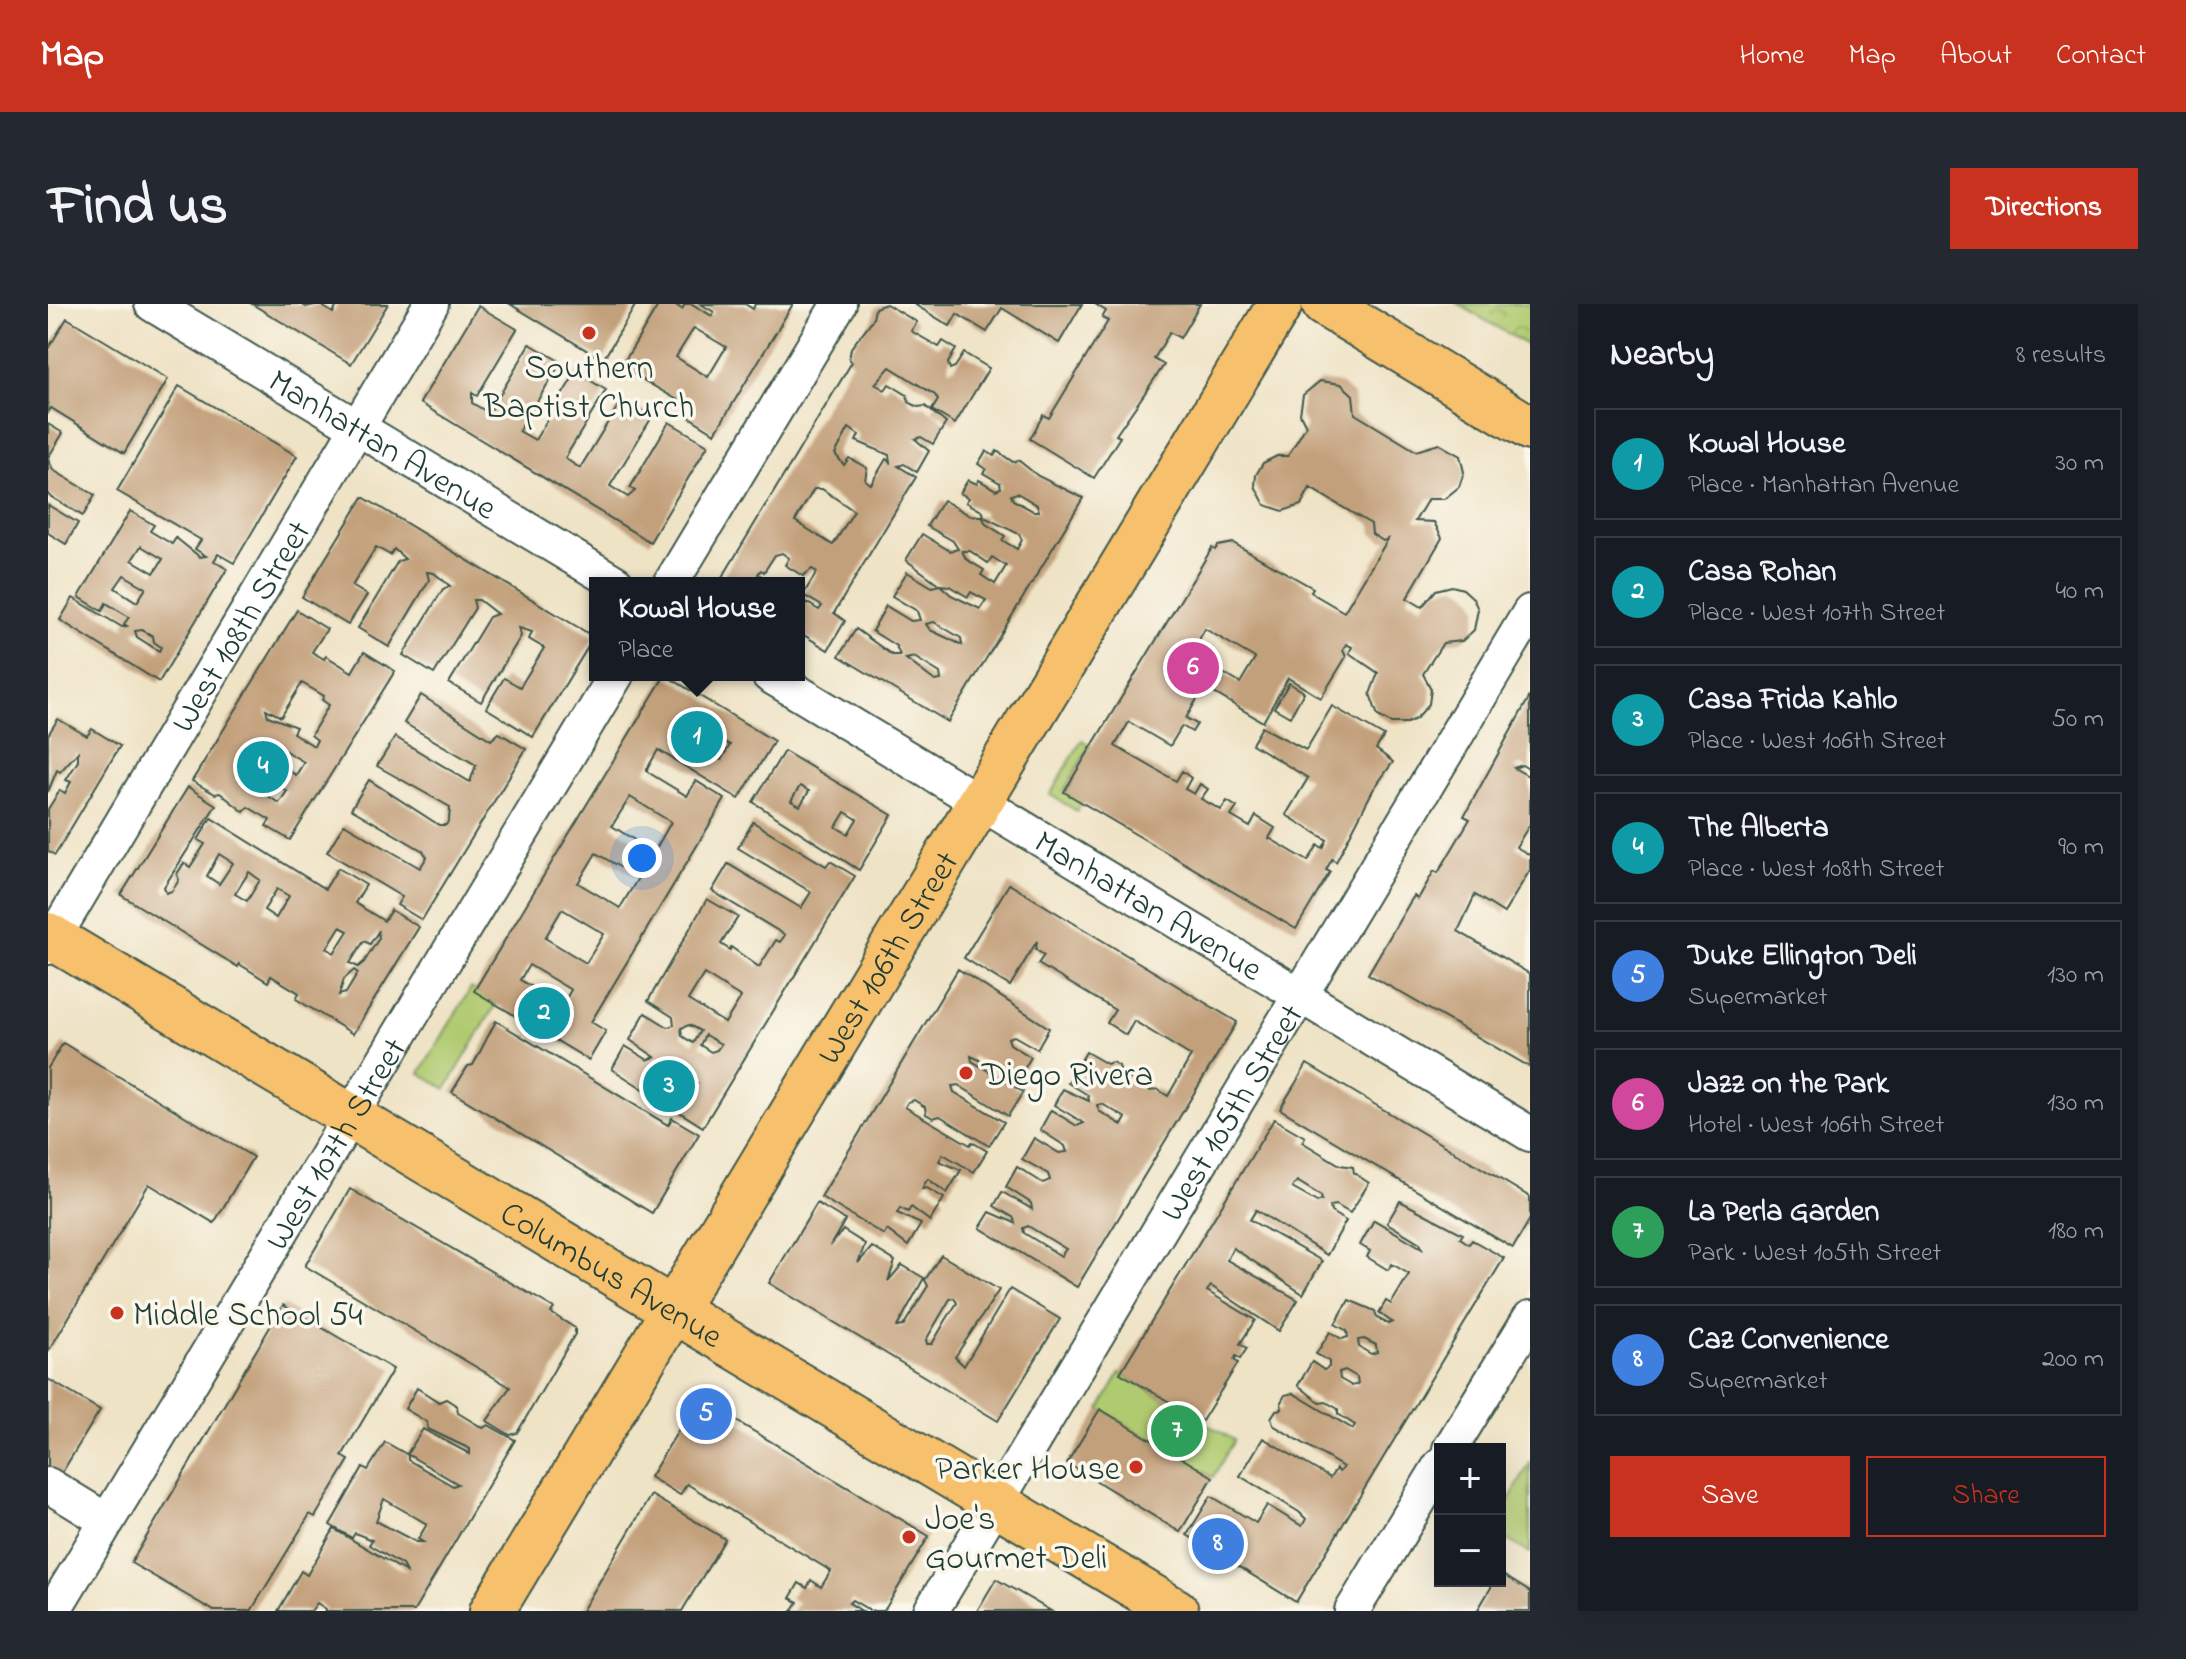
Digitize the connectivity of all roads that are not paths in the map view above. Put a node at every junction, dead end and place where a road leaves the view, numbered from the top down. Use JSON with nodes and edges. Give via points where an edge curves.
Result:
{"nodes":[{"id":1,"x":152,"y":304,"type":"edge"},
{"id":2,"x":431,"y":304,"type":"edge"},
{"id":3,"x":839,"y":304,"type":"edge"},
{"id":4,"x":1280,"y":304,"type":"edge"},
{"id":5,"x":1324,"y":304,"type":"edge"},
{"id":6,"x":357,"y":428,"type":"junction"},
{"id":7,"x":1530,"y":428,"type":"edge"},
{"id":8,"x":606,"y":577,"type":"edge"},
{"id":9,"x":675,"y":577,"type":"edge"},
{"id":10,"x":1530,"y":612,"type":"edge"},
{"id":11,"x":612,"y":681,"type":"edge"},
{"id":12,"x":779,"y":681,"type":"edge"},
{"id":13,"x":979,"y":802,"type":"junction"},
{"id":14,"x":50,"y":940,"type":"edge"},
{"id":15,"x":1302,"y":996,"type":"junction"},
{"id":16,"x":351,"y":1116,"type":"junction"},
{"id":17,"x":1530,"y":1134,"type":"edge"},
{"id":18,"x":674,"y":1308,"type":"junction"},
{"id":19,"x":1530,"y":1318,"type":"edge"},
{"id":20,"x":1454,"y":1443,"type":"edge"},
{"id":21,"x":1434,"y":1476,"type":"edge"},
{"id":22,"x":48,"y":1485,"type":"edge"},
{"id":23,"x":996,"y":1503,"type":"junction"},
{"id":24,"x":107,"y":1521,"type":"junction"},
{"id":25,"x":53,"y":1611,"type":"edge"},
{"id":26,"x":492,"y":1611,"type":"edge"},
{"id":27,"x":931,"y":1611,"type":"edge"},
{"id":28,"x":1176,"y":1611,"type":"edge"},
{"id":29,"x":1352,"y":1611,"type":"edge"}],
"edges":[{"from":1,"to":6,"type":"street","name":"Manhattan Avenue"},
{"from":2,"to":6,"type":"street","name":"West 108th Street"},
{"from":3,"to":9,"type":"street"},
{"from":4,"to":13,"type":"main road","name":"West 106th Street"},
{"from":5,"to":7,"type":"main road"},
{"from":6,"to":8,"type":"street","name":"Manhattan Avenue"},
{"from":6,"to":14,"type":"street","name":"West 108th Street"},
{"from":10,"to":15,"type":"street","name":"West 105th Street"},
{"from":11,"to":16,"type":"street","name":"West 107th Street"},
{"from":12,"to":13,"type":"street","name":"Manhattan Avenue"},
{"from":13,"to":15,"type":"street","name":"Manhattan Avenue"},
{"from":13,"to":18,"type":"main road","name":"West 106th Street"},
{"from":14,"to":16,"type":"main road","name":"Columbus Avenue"},
{"from":15,"to":17,"type":"street","name":"Manhattan Avenue"},
{"from":15,"to":23,"type":"street","name":"West 105th Street"},
{"from":16,"to":18,"type":"main road","name":"Columbus Avenue"},
{"from":16,"to":24,"type":"street","name":"West 107th Street"},
{"from":18,"to":23,"type":"main road","name":"Columbus Avenue"},
{"from":18,"to":26,"type":"main road","name":"West 106th Street"},
{"from":19,"to":20,"type":"street"},
{"from":21,"to":29,"type":"street"},
{"from":22,"to":24,"type":"street"},
{"from":23,"to":27,"type":"street","name":"West 105th Street"},
{"from":23,"to":28,"type":"main road","name":"Columbus Avenue"},
{"from":24,"to":25,"type":"street","name":"West 107th Street"}]}
